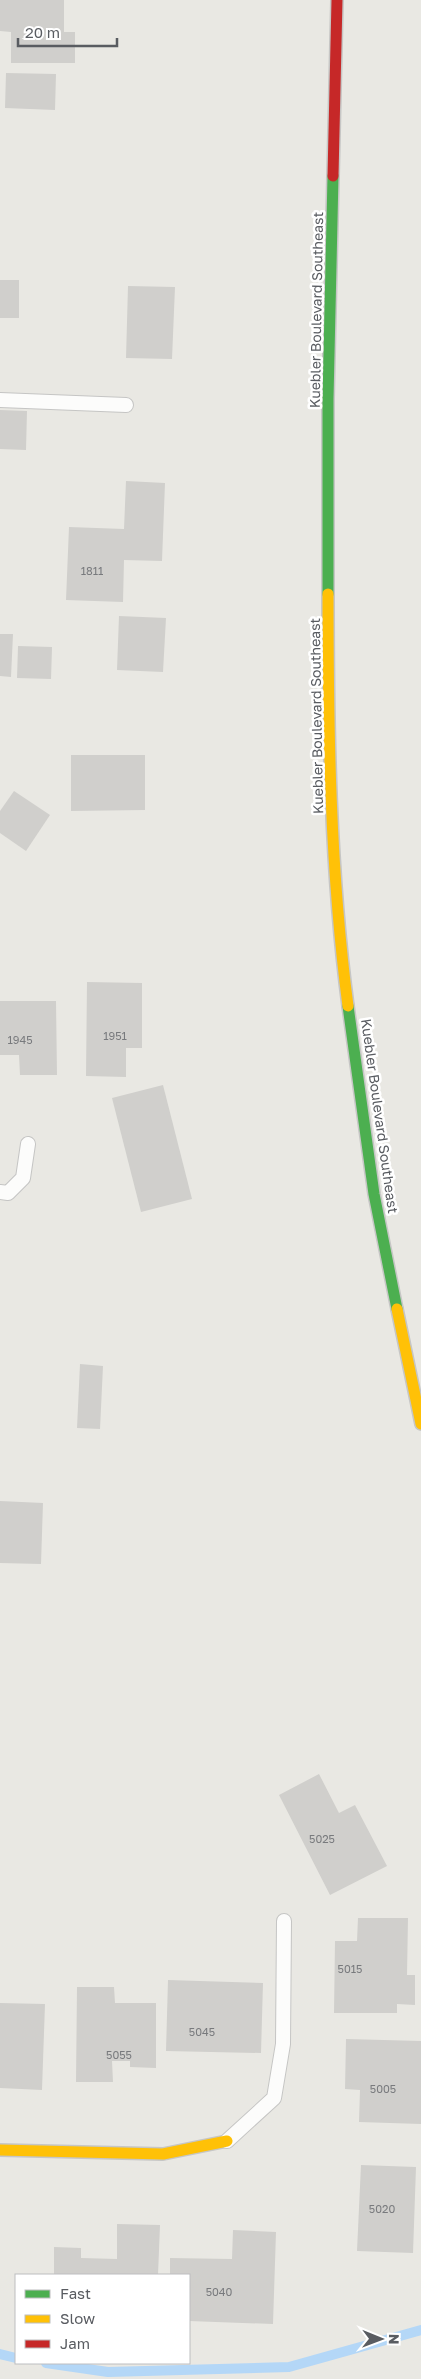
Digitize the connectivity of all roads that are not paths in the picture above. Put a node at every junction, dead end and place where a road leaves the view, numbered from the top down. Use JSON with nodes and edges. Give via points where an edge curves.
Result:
{"nodes":[{"id":1,"x":337,"y":0,"type":"edge"},
{"id":2,"x":0,"y":400,"type":"edge"},
{"id":3,"x":126,"y":405,"type":"dead end"},
{"id":4,"x":28,"y":1144,"type":"dead end"},
{"id":5,"x":0,"y":1192,"type":"edge"},
{"id":6,"x":421,"y":1424,"type":"edge"},
{"id":7,"x":284,"y":1920,"type":"dead end"},
{"id":8,"x":227,"y":2141,"type":"joint"},
{"id":9,"x":0,"y":2150,"type":"edge"}],
"edges":[{"from":1,"to":6,"type":"main road","name":"Kuebler Boulevard Southeast","via":[[328,399],[328,663],[332,803],[342,958],[374,1194]]},
{"from":2,"to":3,"type":"lane"},
{"from":4,"to":5,"type":"lane","via":[[23,1178],[8,1193]]},
{"from":7,"to":8,"type":"lane","via":[[283,2044],[274,2098]]},
{"from":8,"to":9,"type":"main road","via":[[163,2154]]}]}
